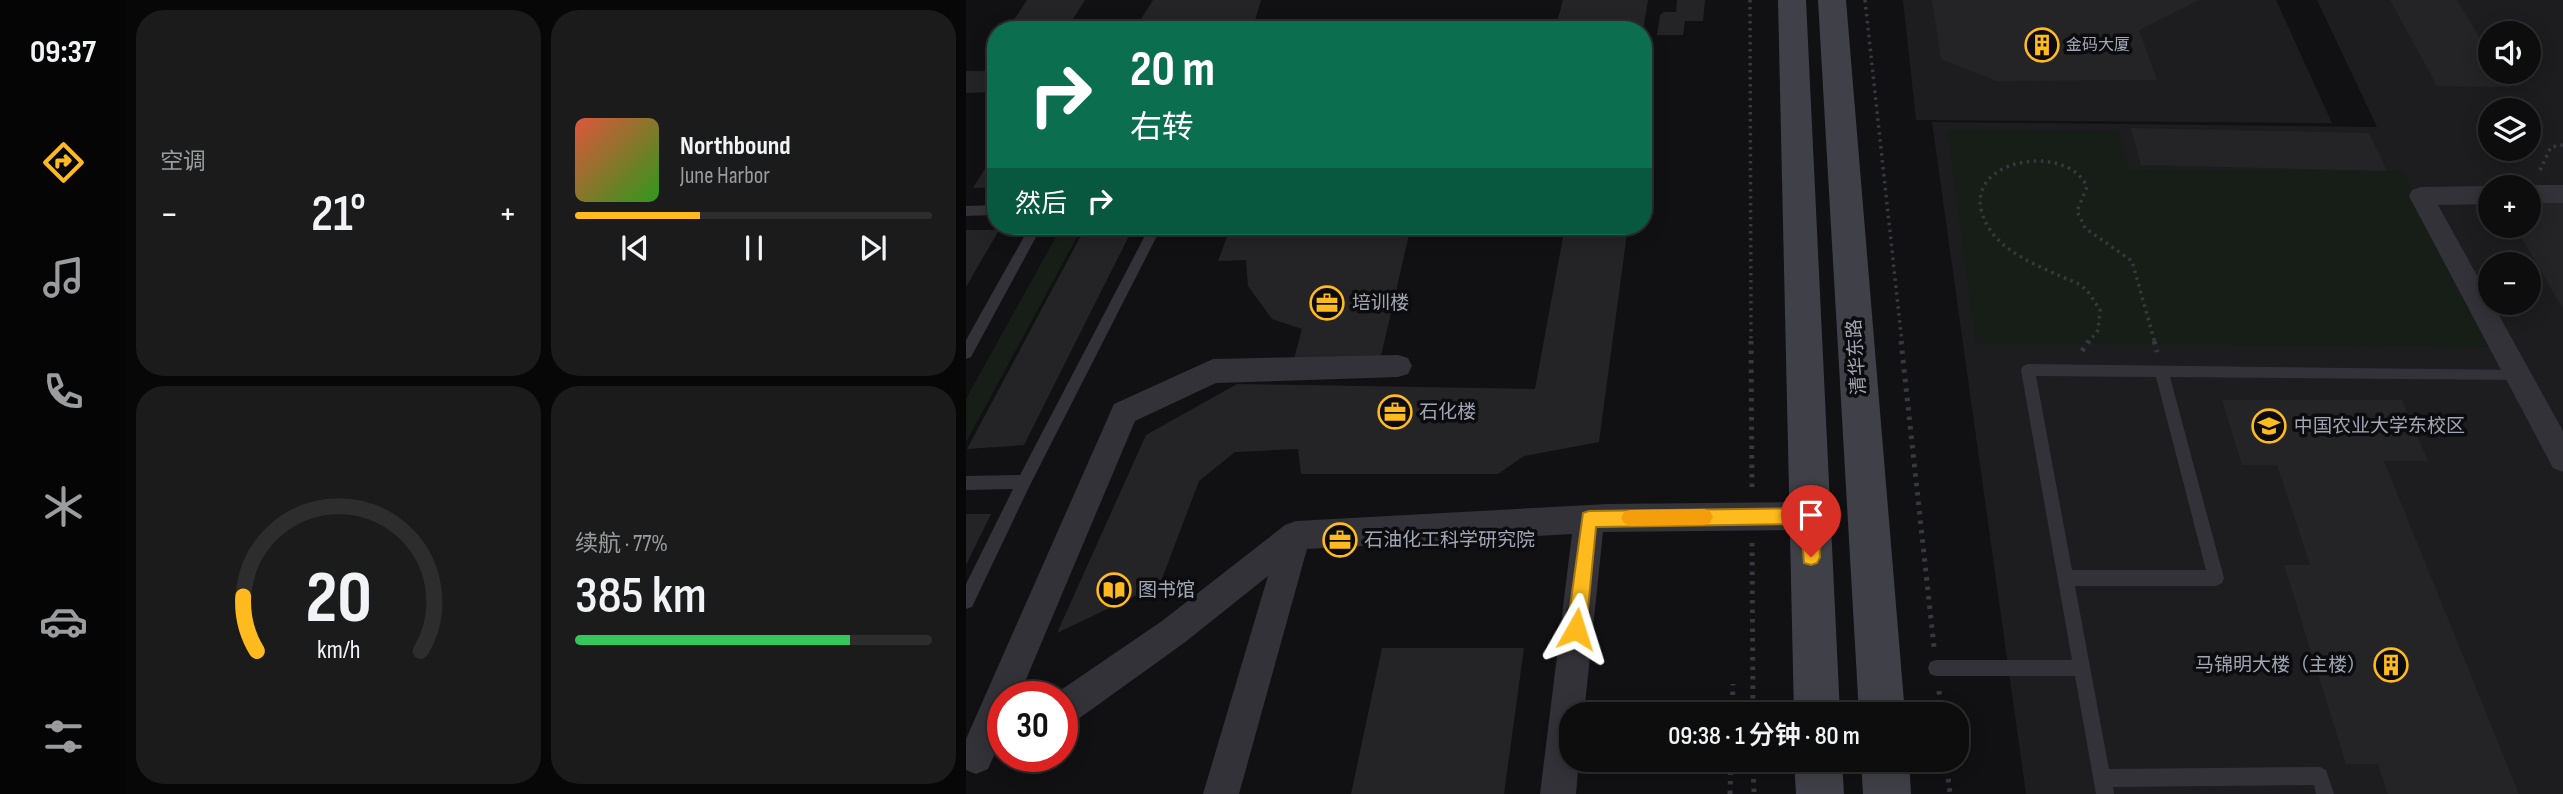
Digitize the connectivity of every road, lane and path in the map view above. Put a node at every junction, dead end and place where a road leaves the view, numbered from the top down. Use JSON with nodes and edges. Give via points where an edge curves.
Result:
{"nodes":[{"id":1,"x":1750,"y":0,"type":"edge"},
{"id":2,"x":1792,"y":0,"type":"edge"},
{"id":3,"x":1832,"y":0,"type":"edge"},
{"id":4,"x":1865,"y":0,"type":"edge"},
{"id":5,"x":2563,"y":145,"type":"edge"},
{"id":6,"x":2540,"y":171,"type":"dead end"},
{"id":7,"x":2541,"y":194,"type":"edge"},
{"id":8,"x":2563,"y":194,"type":"edge"},
{"id":9,"x":2478,"y":195,"type":"edge"},
{"id":10,"x":987,"y":210,"type":"edge"},
{"id":11,"x":966,"y":211,"type":"edge"},
{"id":12,"x":1031,"y":235,"type":"edge"},
{"id":13,"x":1151,"y":235,"type":"edge"},
{"id":14,"x":966,"y":353,"type":"edge"},
{"id":15,"x":1398,"y":366,"type":"dead end"},
{"id":16,"x":2162,"y":372,"type":"junction"},
{"id":17,"x":2069,"y":373,"type":"junction"},
{"id":18,"x":2516,"y":374,"type":"junction"},
{"id":19,"x":2563,"y":459,"type":"edge"},
{"id":20,"x":1024,"y":482,"type":"junction"},
{"id":21,"x":966,"y":483,"type":"edge"},
{"id":22,"x":1752,"y":516,"type":"junction"},
{"id":23,"x":1809,"y":516,"type":"junction"},
{"id":24,"x":1589,"y":519,"type":"junction"},
{"id":25,"x":1296,"y":535,"type":"junction"},
{"id":26,"x":2066,"y":578,"type":"junction"},
{"id":27,"x":966,"y":601,"type":"edge"},
{"id":28,"x":1937,"y":668,"type":"junction"},
{"id":29,"x":2082,"y":668,"type":"junction"},
{"id":30,"x":1733,"y":684,"type":"dead end"},
{"id":31,"x":1078,"y":699,"type":"edge"},
{"id":32,"x":1732,"y":702,"type":"edge"},
{"id":33,"x":1753,"y":702,"type":"edge"},
{"id":34,"x":1817,"y":702,"type":"edge"},
{"id":35,"x":1881,"y":702,"type":"edge"},
{"id":36,"x":1940,"y":702,"type":"edge"},
{"id":37,"x":982,"y":759,"type":"edge"},
{"id":38,"x":1731,"y":772,"type":"edge"},
{"id":39,"x":1753,"y":772,"type":"edge"},
{"id":40,"x":1819,"y":772,"type":"edge"},
{"id":41,"x":1886,"y":772,"type":"edge"},
{"id":42,"x":1947,"y":772,"type":"edge"},
{"id":43,"x":2104,"y":786,"type":"edge"},
{"id":44,"x":1221,"y":794,"type":"edge"},
{"id":45,"x":1558,"y":794,"type":"edge"},
{"id":46,"x":1730,"y":794,"type":"edge"},
{"id":47,"x":1754,"y":794,"type":"edge"},
{"id":48,"x":1820,"y":794,"type":"edge"},
{"id":49,"x":1887,"y":794,"type":"edge"},
{"id":50,"x":1950,"y":794,"type":"edge"},
{"id":51,"x":2325,"y":794,"type":"edge"}],
"edges":[{"from":1,"to":22,"type":"path"},
{"from":2,"to":23,"type":"main road"},
{"from":3,"to":35,"type":"main road","name":"清华东路"},
{"from":4,"to":28,"type":"path"},
{"from":5,"to":6,"type":"path","via":[[2551,147]]},
{"from":7,"to":8,"type":"street"},
{"from":9,"to":18,"type":"street","via":[[2421,196]]},
{"from":10,"to":11,"type":"lane"},
{"from":12,"to":14,"type":"lane"},
{"from":13,"to":20,"type":"lane"},
{"from":15,"to":37,"type":"street","via":[[1213,371],[1124,413]]},
{"from":16,"to":17,"type":"lane"},
{"from":16,"to":17,"type":"path","via":[[2132,261],[2085,228],[2077,211],[2087,187],[2079,172],[2062,164],[2015,163],[2000,168],[1982,186],[1979,202],[1994,240],[2084,288],[2100,310],[2098,330]]},
{"from":16,"to":18,"type":"lane"},
{"from":16,"to":26,"type":"lane","via":[[2216,578]]},
{"from":17,"to":26,"type":"lane","via":[[2028,370]]},
{"from":18,"to":19,"type":"street"},
{"from":20,"to":21,"type":"lane"},
{"from":20,"to":27,"type":"lane"},
{"from":22,"to":23,"type":"street"},
{"from":22,"to":24,"type":"street"},
{"from":22,"to":33,"type":"path"},
{"from":23,"to":34,"type":"main road"},
{"from":24,"to":25,"type":"street"},
{"from":24,"to":45,"type":"street"},
{"from":25,"to":31,"type":"street","via":[[1173,632]]},
{"from":25,"to":44,"type":"street"},
{"from":26,"to":29,"type":"lane"},
{"from":28,"to":29,"type":"lane"},
{"from":28,"to":36,"type":"path"},
{"from":29,"to":43,"type":"lane"},
{"from":30,"to":32,"type":"path"},
{"from":38,"to":46,"type":"path"},
{"from":39,"to":47,"type":"path"},
{"from":40,"to":48,"type":"main road"},
{"from":41,"to":49,"type":"main road"},
{"from":42,"to":50,"type":"path"},
{"from":43,"to":51,"type":"lane","via":[[2320,776]]}]}
